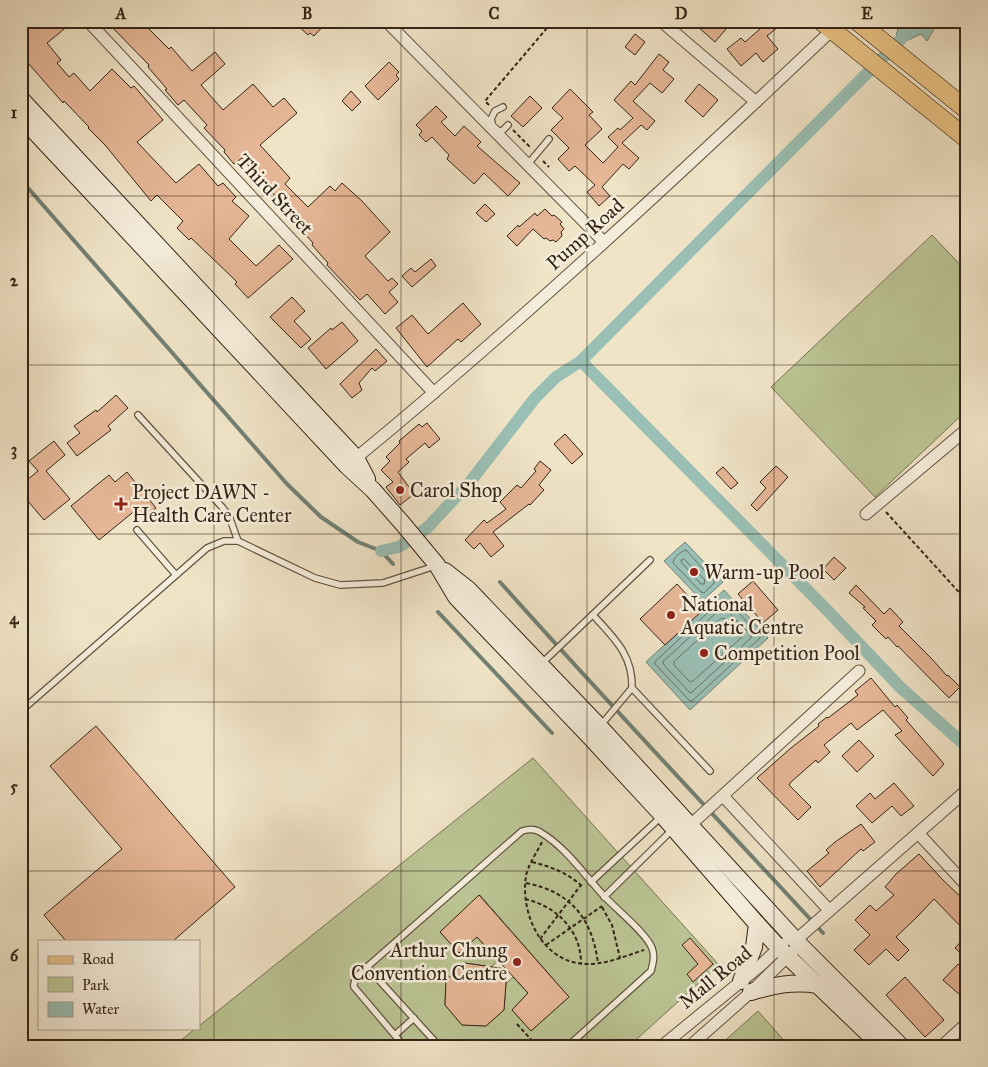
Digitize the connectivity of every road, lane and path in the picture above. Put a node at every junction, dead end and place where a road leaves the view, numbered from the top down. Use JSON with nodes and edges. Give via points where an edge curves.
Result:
{"nodes":[{"id":1,"x":88,"y":21,"type":"edge"},
{"id":2,"x":386,"y":21,"type":"edge"},
{"id":3,"x":553,"y":21,"type":"edge"},
{"id":4,"x":661,"y":21,"type":"edge"},
{"id":5,"x":861,"y":25,"type":"edge"},
{"id":6,"x":826,"y":26,"type":"edge"},
{"id":7,"x":21,"y":99,"type":"edge"},
{"id":8,"x":756,"y":102,"type":"junction"},
{"id":9,"x":503,"y":107,"type":"dead end"},
{"id":10,"x":967,"y":110,"type":"edge"},
{"id":11,"x":495,"y":111,"type":"junction"},
{"id":12,"x":21,"y":117,"type":"edge"},
{"id":13,"x":490,"y":124,"type":"junction"},
{"id":14,"x":508,"y":125,"type":"joint"},
{"id":15,"x":549,"y":139,"type":"dead end"},
{"id":16,"x":967,"y":139,"type":"edge"},
{"id":17,"x":536,"y":153,"type":"junction"},
{"id":18,"x":528,"y":164,"type":"junction"},
{"id":19,"x":549,"y":168,"type":"dead end"},
{"id":20,"x":604,"y":242,"type":"junction"},
{"id":21,"x":434,"y":393,"type":"junction"},
{"id":22,"x":138,"y":415,"type":"dead end"},
{"id":23,"x":967,"y":429,"type":"edge"},
{"id":24,"x":356,"y":458,"type":"junction"},
{"id":25,"x":375,"y":493,"type":"junction"},
{"id":26,"x":879,"y":504,"type":"junction"},
{"id":27,"x":866,"y":514,"type":"dead end"},
{"id":28,"x":137,"y":530,"type":"dead end"},
{"id":29,"x":238,"y":541,"type":"junction"},
{"id":30,"x":650,"y":560,"type":"dead end"},
{"id":31,"x":434,"y":562,"type":"junction"},
{"id":32,"x":176,"y":575,"type":"junction"},
{"id":33,"x":967,"y":601,"type":"edge"},
{"id":34,"x":593,"y":615,"type":"junction"},
{"id":35,"x":543,"y":661,"type":"junction"},
{"id":36,"x":859,"y":670,"type":"dead end"},
{"id":37,"x":632,"y":688,"type":"junction"},
{"id":38,"x":21,"y":711,"type":"edge"},
{"id":39,"x":600,"y":725,"type":"junction"},
{"id":40,"x":710,"y":771,"type":"dead end"},
{"id":41,"x":967,"y":790,"type":"edge"},
{"id":42,"x":723,"y":796,"type":"junction"},
{"id":43,"x":680,"y":821,"type":"junction"},
{"id":44,"x":918,"y":833,"type":"junction"},
{"id":45,"x":545,"y":835,"type":"junction"},
{"id":46,"x":532,"y":862,"type":"junction"},
{"id":47,"x":591,"y":882,"type":"junction"},
{"id":48,"x":526,"y":883,"type":"junction"},
{"id":49,"x":581,"y":885,"type":"junction"},
{"id":50,"x":967,"y":886,"type":"edge"},
{"id":51,"x":585,"y":889,"type":"dead end"},
{"id":52,"x":525,"y":899,"type":"junction"},
{"id":53,"x":607,"y":899,"type":"junction"},
{"id":54,"x":568,"y":901,"type":"junction"},
{"id":55,"x":600,"y":905,"type":"junction"},
{"id":56,"x":827,"y":912,"type":"junction"},
{"id":57,"x":558,"y":914,"type":"junction"},
{"id":58,"x":584,"y":918,"type":"junction"},
{"id":59,"x":757,"y":924,"type":"junction"},
{"id":60,"x":571,"y":928,"type":"junction"},
{"id":61,"x":540,"y":938,"type":"junction"},
{"id":62,"x":792,"y":943,"type":"junction"},
{"id":63,"x":546,"y":945,"type":"junction"},
{"id":64,"x":652,"y":947,"type":"junction"},
{"id":65,"x":620,"y":958,"type":"junction"},
{"id":66,"x":581,"y":964,"type":"junction"},
{"id":67,"x":598,"y":964,"type":"junction"},
{"id":68,"x":367,"y":967,"type":"junction"},
{"id":69,"x":819,"y":985,"type":"junction"},
{"id":70,"x":746,"y":986,"type":"junction"},
{"id":71,"x":414,"y":1018,"type":"junction"},
{"id":72,"x":967,"y":1023,"type":"edge"},
{"id":73,"x":517,"y":1024,"type":"dead end"},
{"id":74,"x":395,"y":1035,"type":"junction"},
{"id":75,"x":404,"y":1046,"type":"edge"},
{"id":76,"x":439,"y":1046,"type":"edge"},
{"id":77,"x":537,"y":1046,"type":"edge"},
{"id":78,"x":568,"y":1046,"type":"edge"},
{"id":79,"x":662,"y":1046,"type":"edge"},
{"id":80,"x":690,"y":1046,"type":"edge"},
{"id":81,"x":881,"y":1046,"type":"edge"},
{"id":82,"x":901,"y":1046,"type":"edge"},
{"id":83,"x":942,"y":1046,"type":"edge"}],
"edges":[{"from":1,"to":21,"type":"street","name":"Third Street"},
{"from":2,"to":13,"type":"street"},
{"from":3,"to":11,"type":"path","via":[[486,101]]},
{"from":4,"to":8,"type":"street"},
{"from":5,"to":10,"type":"main road"},
{"from":6,"to":8,"type":"street","name":"Pump Road"},
{"from":6,"to":16,"type":"main road"},
{"from":7,"to":24,"type":"main road"},
{"from":8,"to":20,"type":"street","name":"Pump Road"},
{"from":9,"to":11,"type":"lane"},
{"from":11,"to":13,"type":"lane"},
{"from":12,"to":25,"type":"main road","via":[[346,466]]},
{"from":13,"to":14,"type":"lane","via":[[501,132]]},
{"from":13,"to":18,"type":"street"},
{"from":14,"to":17,"type":"path"},
{"from":15,"to":17,"type":"lane"},
{"from":17,"to":18,"type":"lane"},
{"from":17,"to":19,"type":"path"},
{"from":18,"to":20,"type":"street"},
{"from":20,"to":21,"type":"street","name":"Pump Road"},
{"from":21,"to":24,"type":"street","name":"Pump Road"},
{"from":22,"to":29,"type":"lane","via":[[222,507],[229,516]]},
{"from":23,"to":26,"type":"street"},
{"from":24,"to":25,"type":"main road"},
{"from":25,"to":31,"type":"main road"},
{"from":26,"to":27,"type":"street"},
{"from":26,"to":33,"type":"path"},
{"from":28,"to":32,"type":"lane"},
{"from":29,"to":31,"type":"lane","via":[[315,578],[340,585],[383,583]]},
{"from":29,"to":32,"type":"lane","via":[[224,541],[207,548]]},
{"from":30,"to":34,"type":"lane"},
{"from":31,"to":35,"type":"main road","via":[[468,589]]},
{"from":31,"to":43,"type":"main road","via":[[456,597]]},
{"from":32,"to":38,"type":"lane"},
{"from":34,"to":35,"type":"lane"},
{"from":34,"to":37,"type":"lane","via":[[619,642],[633,677]]},
{"from":35,"to":39,"type":"main road"},
{"from":36,"to":42,"type":"street"},
{"from":37,"to":39,"type":"lane"},
{"from":37,"to":40,"type":"lane"},
{"from":39,"to":43,"type":"main road"},
{"from":41,"to":44,"type":"street","name":"Mall Road"},
{"from":42,"to":43,"type":"street"},
{"from":42,"to":56,"type":"street"},
{"from":43,"to":47,"type":"lane"},
{"from":43,"to":53,"type":"lane"},
{"from":43,"to":59,"type":"main road"},
{"from":43,"to":62,"type":"main road"},
{"from":44,"to":50,"type":"street"},
{"from":44,"to":56,"type":"street","name":"Mall Road"},
{"from":45,"to":46,"type":"path"},
{"from":45,"to":47,"type":"lane"},
{"from":45,"to":68,"type":"lane","via":[[539,830],[522,830]]},
{"from":46,"to":48,"type":"path"},
{"from":46,"to":49,"type":"path","via":[[557,870]]},
{"from":47,"to":53,"type":"lane"},
{"from":48,"to":52,"type":"path"},
{"from":48,"to":54,"type":"path","via":[[548,889]]},
{"from":49,"to":51,"type":"path"},
{"from":49,"to":54,"type":"path"},
{"from":52,"to":57,"type":"path"},
{"from":52,"to":61,"type":"path","via":[[529,920]]},
{"from":53,"to":55,"type":"path"},
{"from":53,"to":64,"type":"lane"},
{"from":54,"to":57,"type":"path"},
{"from":54,"to":58,"type":"path"},
{"from":55,"to":58,"type":"path"},
{"from":55,"to":65,"type":"path","via":[[612,925]]},
{"from":56,"to":62,"type":"street","name":"Mall Road"},
{"from":57,"to":60,"type":"path"},
{"from":57,"to":61,"type":"path"},
{"from":58,"to":60,"type":"path"},
{"from":58,"to":67,"type":"path","via":[[596,944]]},
{"from":59,"to":62,"type":"main road"},
{"from":59,"to":70,"type":"main road"},
{"from":60,"to":63,"type":"path"},
{"from":60,"to":66,"type":"path","via":[[579,946]]},
{"from":61,"to":63,"type":"path"},
{"from":62,"to":69,"type":"main road"},
{"from":62,"to":70,"type":"street","name":"Mall Road"},
{"from":62,"to":82,"type":"main road"},
{"from":63,"to":66,"type":"path","via":[[568,960]]},
{"from":64,"to":65,"type":"path"},
{"from":64,"to":78,"type":"lane","via":[[654,963],[651,971]]},
{"from":65,"to":67,"type":"path"},
{"from":66,"to":67,"type":"path"},
{"from":68,"to":71,"type":"lane"},
{"from":68,"to":74,"type":"lane","via":[[355,979],[354,987]]},
{"from":69,"to":70,"type":"main road","via":[[800,982]]},
{"from":69,"to":81,"type":"main road"},
{"from":70,"to":79,"type":"street","name":"Mall Road"},
{"from":70,"to":80,"type":"street","name":"Mall Road"},
{"from":71,"to":74,"type":"lane"},
{"from":71,"to":76,"type":"lane"},
{"from":72,"to":83,"type":"street"},
{"from":73,"to":77,"type":"path"},
{"from":74,"to":75,"type":"lane"}]}
